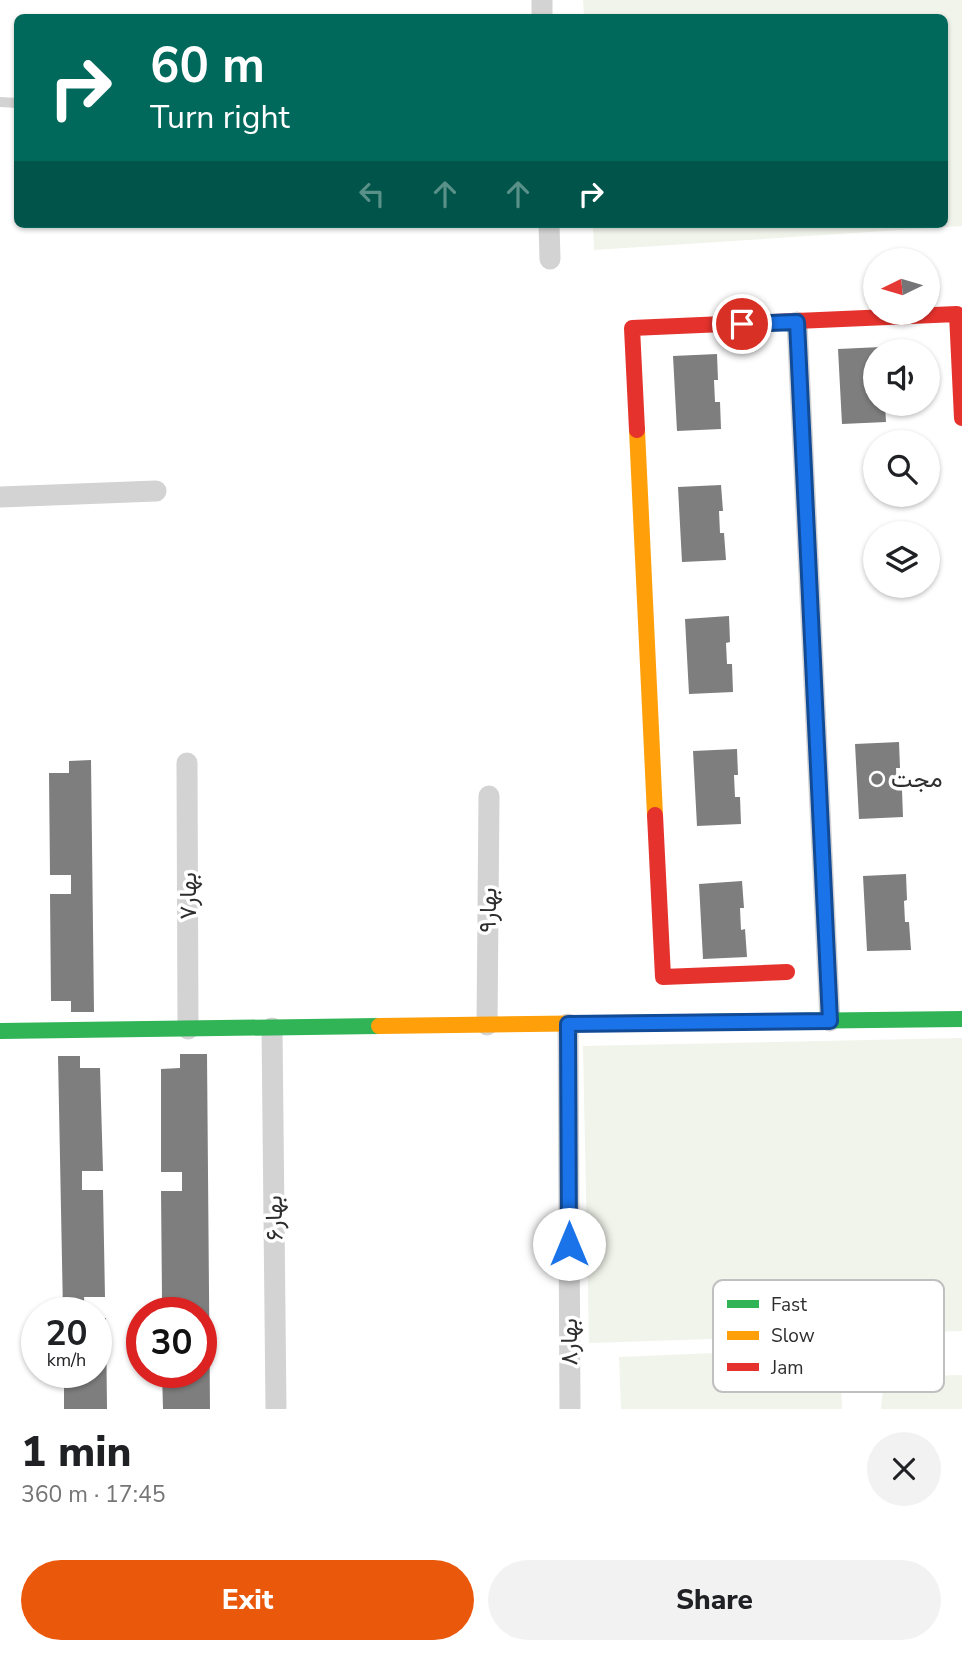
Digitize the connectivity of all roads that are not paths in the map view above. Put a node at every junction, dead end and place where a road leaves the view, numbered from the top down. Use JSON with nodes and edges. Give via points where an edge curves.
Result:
{"nodes":[{"id":1,"x":549,"y":228,"type":"edge"},
{"id":2,"x":550,"y":258,"type":"dead end"},
{"id":3,"x":959,"y":314,"type":"edge"},
{"id":4,"x":797,"y":322,"type":"junction"},
{"id":5,"x":962,"y":418,"type":"edge"},
{"id":6,"x":156,"y":491,"type":"dead end"},
{"id":7,"x":0,"y":497,"type":"edge"},
{"id":8,"x":187,"y":763,"type":"dead end"},
{"id":9,"x":489,"y":796,"type":"dead end"},
{"id":10,"x":787,"y":972,"type":"dead end"},
{"id":11,"x":962,"y":1019,"type":"edge"},
{"id":12,"x":830,"y":1021,"type":"junction"},
{"id":13,"x":568,"y":1024,"type":"junction"},
{"id":14,"x":487,"y":1025,"type":"junction"},
{"id":15,"x":188,"y":1028,"type":"junction"},
{"id":16,"x":272,"y":1028,"type":"junction"},
{"id":17,"x":0,"y":1031,"type":"edge"},
{"id":18,"x":276,"y":1409,"type":"edge"},
{"id":19,"x":570,"y":1409,"type":"edge"}],
"edges":[{"from":1,"to":2,"type":"street"},
{"from":3,"to":4,"type":"street"},
{"from":3,"to":5,"type":"street"},
{"from":4,"to":10,"type":"street","via":[[632,328],[663,977]]},
{"from":4,"to":12,"type":"street"},
{"from":6,"to":7,"type":"street"},
{"from":8,"to":15,"type":"street","name":"بهار۷"},
{"from":9,"to":14,"type":"street","name":"بهار۹"},
{"from":11,"to":12,"type":"street"},
{"from":12,"to":13,"type":"street"},
{"from":13,"to":14,"type":"street"},
{"from":13,"to":19,"type":"street","name":"بهار۸"},
{"from":14,"to":16,"type":"street"},
{"from":15,"to":16,"type":"street"},
{"from":15,"to":17,"type":"street"},
{"from":16,"to":18,"type":"street","name":"بهار۶"}]}
